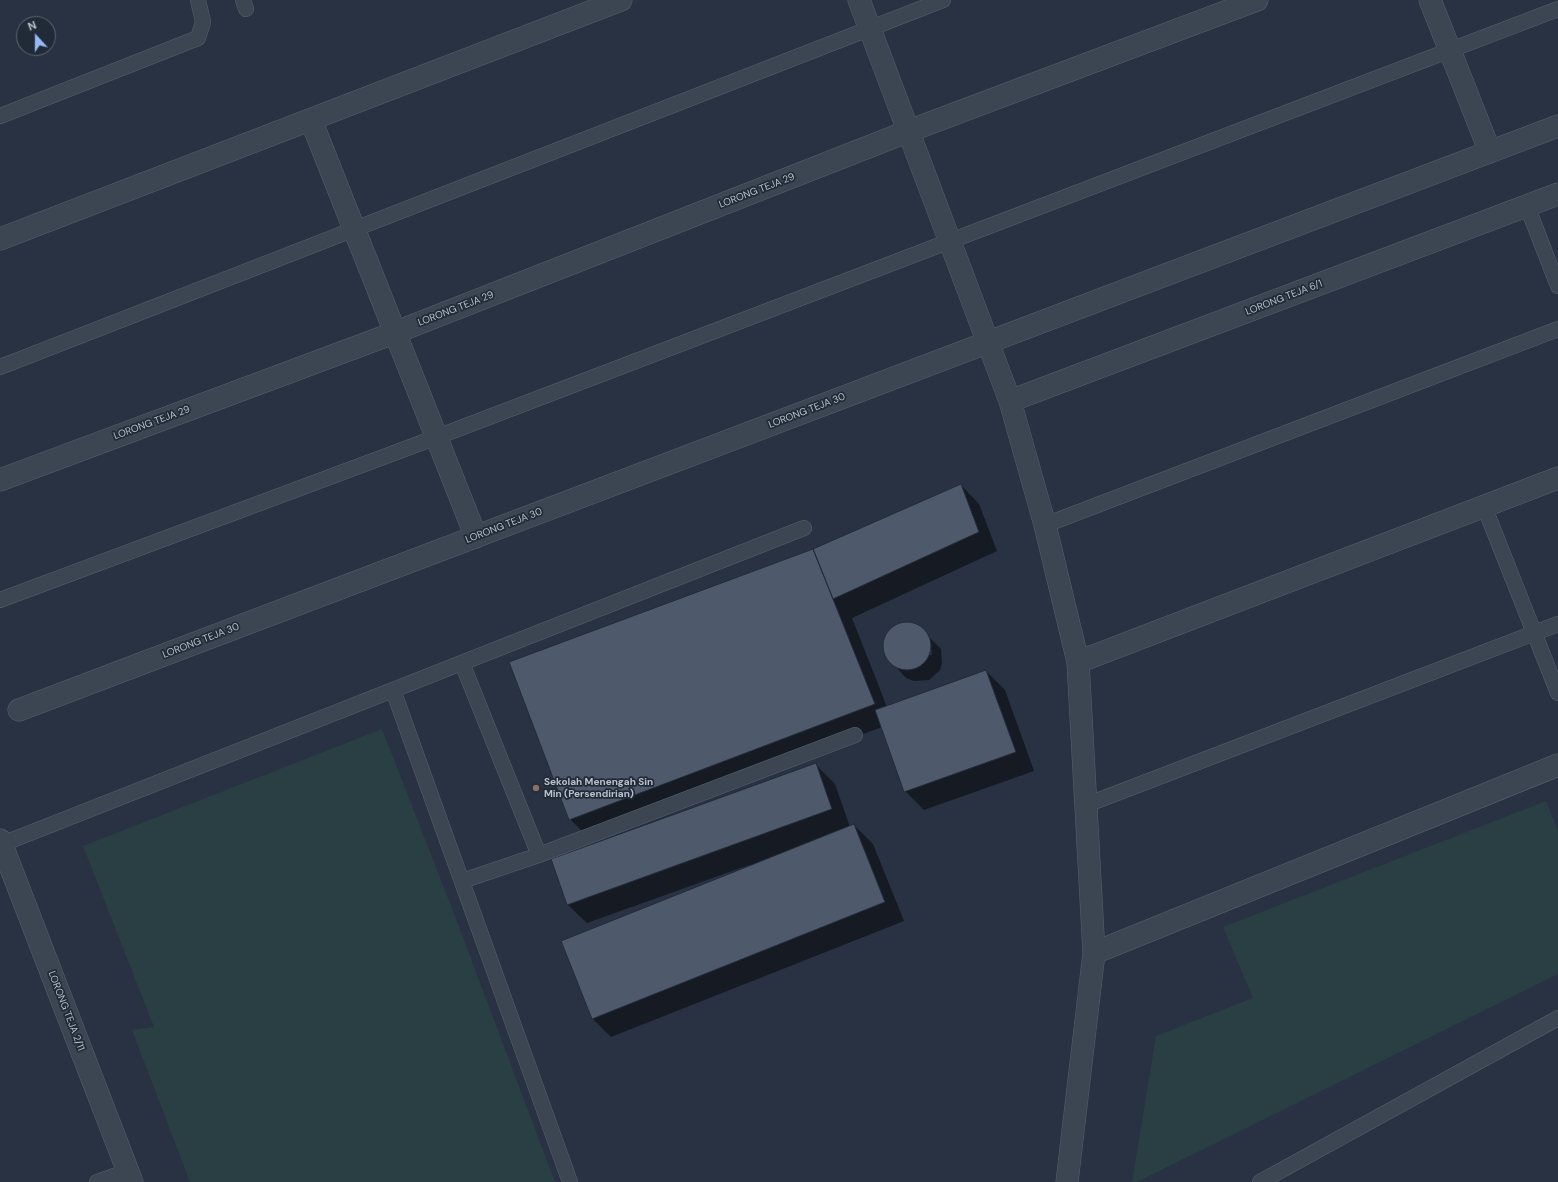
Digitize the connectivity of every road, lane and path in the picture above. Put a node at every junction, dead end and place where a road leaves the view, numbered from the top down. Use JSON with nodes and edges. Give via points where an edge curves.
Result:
{"nodes":[{"id":1,"x":198,"y":0,"type":"edge"},
{"id":2,"x":621,"y":0,"type":"edge"},
{"id":3,"x":859,"y":0,"type":"edge"},
{"id":4,"x":943,"y":0,"type":"edge"},
{"id":5,"x":1257,"y":0,"type":"edge"},
{"id":6,"x":1430,"y":0,"type":"edge"},
{"id":7,"x":1558,"y":9,"type":"edge"},
{"id":8,"x":870,"y":27,"type":"junction"},
{"id":9,"x":1450,"y":51,"type":"junction"},
{"id":10,"x":0,"y":116,"type":"edge"},
{"id":11,"x":311,"y":120,"type":"junction"},
{"id":12,"x":1558,"y":126,"type":"edge"},
{"id":13,"x":909,"y":131,"type":"junction"},
{"id":14,"x":1490,"y":152,"type":"junction"},
{"id":15,"x":1558,"y":194,"type":"edge"},
{"id":16,"x":1527,"y":206,"type":"junction"},
{"id":17,"x":353,"y":229,"type":"junction"},
{"id":18,"x":0,"y":239,"type":"edge"},
{"id":19,"x":951,"y":241,"type":"junction"},
{"id":20,"x":1558,"y":286,"type":"edge"},
{"id":21,"x":1558,"y":330,"type":"edge"},
{"id":22,"x":394,"y":333,"type":"junction"},
{"id":23,"x":989,"y":342,"type":"junction"},
{"id":24,"x":0,"y":367,"type":"edge"},
{"id":25,"x":1010,"y":401,"type":"junction"},
{"id":26,"x":437,"y":437,"type":"junction"},
{"id":27,"x":1558,"y":478,"type":"edge"},
{"id":28,"x":0,"y":480,"type":"edge"},
{"id":29,"x":1484,"y":506,"type":"junction"},
{"id":30,"x":1045,"y":525,"type":"junction"},
{"id":31,"x":804,"y":528,"type":"dead end"},
{"id":32,"x":476,"y":537,"type":"junction"},
{"id":33,"x":0,"y":600,"type":"edge"},
{"id":34,"x":1558,"y":624,"type":"edge"},
{"id":35,"x":1534,"y":633,"type":"junction"},
{"id":36,"x":1078,"y":662,"type":"junction"},
{"id":37,"x":462,"y":663,"type":"junction"},
{"id":38,"x":393,"y":690,"type":"junction"},
{"id":39,"x":1558,"y":693,"type":"edge"},
{"id":40,"x":19,"y":710,"type":"dead end"},
{"id":41,"x":855,"y":735,"type":"dead end"},
{"id":42,"x":1558,"y":765,"type":"edge"},
{"id":43,"x":1086,"y":805,"type":"junction"},
{"id":44,"x":1,"y":842,"type":"edge"},
{"id":45,"x":539,"y":855,"type":"junction"},
{"id":46,"x":462,"y":882,"type":"junction"},
{"id":47,"x":1094,"y":953,"type":"junction"},
{"id":48,"x":1558,"y":1018,"type":"edge"},
{"id":49,"x":130,"y":1176,"type":"edge"},
{"id":50,"x":96,"y":1182,"type":"edge"},
{"id":51,"x":570,"y":1182,"type":"edge"},
{"id":52,"x":1067,"y":1182,"type":"edge"},
{"id":53,"x":1260,"y":1182,"type":"edge"}],
"edges":[{"from":1,"to":10,"type":"lane","via":[[203,22],[198,38]]},
{"from":2,"to":11,"type":"street"},
{"from":3,"to":8,"type":"street"},
{"from":4,"to":8,"type":"lane"},
{"from":5,"to":13,"type":"street","name":"LORONG TEJA 29"},
{"from":6,"to":9,"type":"street"},
{"from":7,"to":9,"type":"lane"},
{"from":8,"to":13,"type":"street"},
{"from":8,"to":17,"type":"lane"},
{"from":9,"to":14,"type":"street"},
{"from":9,"to":19,"type":"lane"},
{"from":11,"to":17,"type":"street"},
{"from":11,"to":18,"type":"street"},
{"from":12,"to":14,"type":"street","name":"LORONG TEJA 30"},
{"from":13,"to":19,"type":"street"},
{"from":13,"to":22,"type":"street","name":"LORONG TEJA 29"},
{"from":14,"to":23,"type":"street","name":"LORONG TEJA 30"},
{"from":15,"to":16,"type":"street","name":"LORONG TEJA 6/1"},
{"from":16,"to":20,"type":"lane"},
{"from":16,"to":25,"type":"street","name":"LORONG TEJA 6/1"},
{"from":17,"to":22,"type":"street"},
{"from":17,"to":24,"type":"lane"},
{"from":19,"to":23,"type":"street"},
{"from":19,"to":26,"type":"lane"},
{"from":21,"to":30,"type":"lane"},
{"from":22,"to":26,"type":"street"},
{"from":22,"to":28,"type":"street","name":"LORONG TEJA 29"},
{"from":23,"to":25,"type":"street"},
{"from":23,"to":32,"type":"street","name":"LORONG TEJA 30"},
{"from":25,"to":30,"type":"street"},
{"from":26,"to":32,"type":"street"},
{"from":26,"to":33,"type":"lane"},
{"from":27,"to":29,"type":"street"},
{"from":29,"to":35,"type":"lane"},
{"from":29,"to":36,"type":"street"},
{"from":30,"to":36,"type":"street"},
{"from":31,"to":37,"type":"lane"},
{"from":32,"to":40,"type":"street","name":"LORONG TEJA 30"},
{"from":34,"to":35,"type":"lane"},
{"from":35,"to":39,"type":"lane"},
{"from":35,"to":43,"type":"lane"},
{"from":36,"to":43,"type":"street"},
{"from":37,"to":38,"type":"lane"},
{"from":37,"to":45,"type":"lane"},
{"from":38,"to":44,"type":"lane"},
{"from":38,"to":46,"type":"lane"},
{"from":41,"to":45,"type":"lane"},
{"from":42,"to":47,"type":"street"},
{"from":43,"to":47,"type":"street"},
{"from":44,"to":49,"type":"street","name":"LORONG TEJA 2/11"},
{"from":45,"to":46,"type":"lane"},
{"from":46,"to":51,"type":"lane"},
{"from":47,"to":52,"type":"street"},
{"from":48,"to":53,"type":"lane"},
{"from":49,"to":50,"type":"lane"}]}
